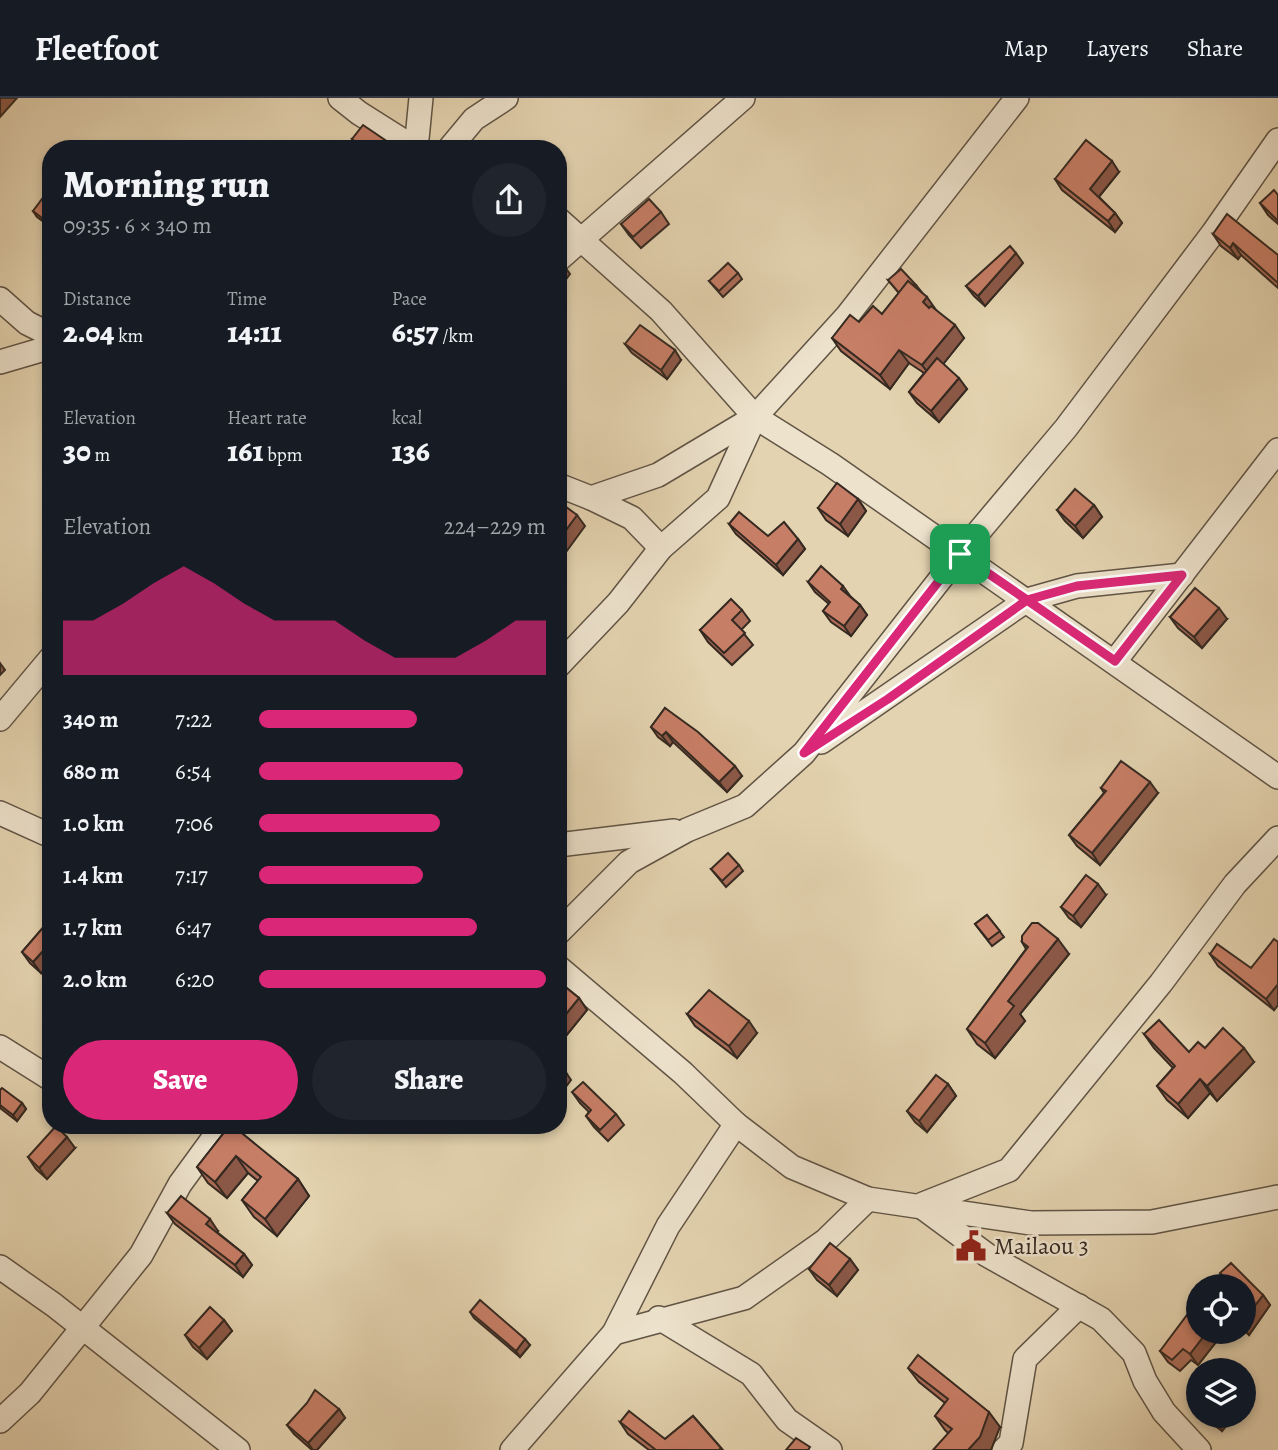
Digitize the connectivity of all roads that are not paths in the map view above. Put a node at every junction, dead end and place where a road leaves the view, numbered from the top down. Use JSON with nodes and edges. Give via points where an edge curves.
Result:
{"nodes":[{"id":1,"x":341,"y":98,"type":"edge"},
{"id":2,"x":421,"y":98,"type":"edge"},
{"id":3,"x":506,"y":98,"type":"edge"},
{"id":4,"x":743,"y":98,"type":"edge"},
{"id":5,"x":1017,"y":98,"type":"edge"},
{"id":6,"x":403,"y":140,"type":"edge"},
{"id":7,"x":417,"y":140,"type":"edge"},
{"id":8,"x":456,"y":140,"type":"edge"},
{"id":9,"x":1278,"y":140,"type":"edge"},
{"id":10,"x":567,"y":227,"type":"edge"},
{"id":11,"x":583,"y":241,"type":"junction"},
{"id":12,"x":567,"y":253,"type":"edge"},
{"id":13,"x":0,"y":299,"type":"edge"},
{"id":14,"x":42,"y":330,"type":"edge"},
{"id":15,"x":42,"y":350,"type":"edge"},
{"id":16,"x":0,"y":362,"type":"edge"},
{"id":17,"x":755,"y":417,"type":"junction"},
{"id":18,"x":1278,"y":450,"type":"edge"},
{"id":19,"x":567,"y":489,"type":"edge"},
{"id":20,"x":591,"y":498,"type":"junction"},
{"id":21,"x":661,"y":548,"type":"junction"},
{"id":22,"x":960,"y":554,"type":"junction"},
{"id":23,"x":1182,"y":575,"type":"junction"},
{"id":24,"x":1027,"y":600,"type":"junction"},
{"id":25,"x":567,"y":657,"type":"edge"},
{"id":26,"x":1115,"y":661,"type":"junction"},
{"id":27,"x":42,"y":669,"type":"edge"},
{"id":28,"x":0,"y":719,"type":"edge"},
{"id":29,"x":804,"y":753,"type":"junction"},
{"id":30,"x":1278,"y":777,"type":"edge"},
{"id":31,"x":0,"y":813,"type":"edge"},
{"id":32,"x":687,"y":830,"type":"junction"},
{"id":33,"x":42,"y":832,"type":"edge"},
{"id":34,"x":1278,"y":838,"type":"edge"},
{"id":35,"x":567,"y":844,"type":"edge"},
{"id":36,"x":567,"y":924,"type":"edge"},
{"id":37,"x":567,"y":975,"type":"edge"},
{"id":38,"x":0,"y":1047,"type":"edge"},
{"id":39,"x":42,"y":1073,"type":"edge"},
{"id":40,"x":736,"y":1124,"type":"junction"},
{"id":41,"x":216,"y":1134,"type":"edge"},
{"id":42,"x":1278,"y":1197,"type":"edge"},
{"id":43,"x":868,"y":1199,"type":"junction"},
{"id":44,"x":920,"y":1205,"type":"junction"},
{"id":45,"x":0,"y":1267,"type":"edge"},
{"id":46,"x":1079,"y":1306,"type":"junction"},
{"id":47,"x":659,"y":1318,"type":"junction"},
{"id":48,"x":82,"y":1328,"type":"junction"},
{"id":49,"x":614,"y":1333,"type":"junction"},
{"id":50,"x":0,"y":1421,"type":"edge"},
{"id":51,"x":238,"y":1450,"type":"edge"},
{"id":52,"x":512,"y":1450,"type":"edge"},
{"id":53,"x":830,"y":1450,"type":"edge"},
{"id":54,"x":1004,"y":1450,"type":"edge"},
{"id":55,"x":1199,"y":1450,"type":"edge"}],
"edges":[{"from":1,"to":6,"type":"street"},
{"from":2,"to":7,"type":"street"},
{"from":3,"to":8,"type":"street","via":[[474,119]]},
{"from":4,"to":11,"type":"street"},
{"from":5,"to":17,"type":"street","via":[[847,316]]},
{"from":9,"to":22,"type":"street","via":[[1066,428]]},
{"from":10,"to":11,"type":"street"},
{"from":11,"to":12,"type":"street"},
{"from":11,"to":17,"type":"street","via":[[661,311]]},
{"from":13,"to":14,"type":"street"},
{"from":15,"to":16,"type":"street"},
{"from":17,"to":20,"type":"street","via":[[658,475]]},
{"from":17,"to":21,"type":"street","via":[[718,498]]},
{"from":17,"to":22,"type":"street"},
{"from":18,"to":23,"type":"street"},
{"from":19,"to":20,"type":"street"},
{"from":20,"to":21,"type":"street","via":[[632,518]]},
{"from":21,"to":25,"type":"street"},
{"from":22,"to":24,"type":"street"},
{"from":22,"to":29,"type":"street"},
{"from":23,"to":24,"type":"street","via":[[1077,586]]},
{"from":23,"to":26,"type":"street"},
{"from":24,"to":26,"type":"street"},
{"from":24,"to":29,"type":"street"},
{"from":26,"to":30,"type":"street"},
{"from":27,"to":28,"type":"street"},
{"from":29,"to":32,"type":"street","via":[[745,807]]},
{"from":31,"to":33,"type":"street"},
{"from":32,"to":35,"type":"street"},
{"from":32,"to":36,"type":"street","via":[[629,862]]},
{"from":34,"to":44,"type":"street","via":[[1235,884],[1009,1170]]},
{"from":37,"to":40,"type":"street"},
{"from":38,"to":39,"type":"street"},
{"from":40,"to":43,"type":"street","via":[[792,1167]]},
{"from":40,"to":49,"type":"street","via":[[668,1226]]},
{"from":41,"to":48,"type":"street","via":[[180,1184],[141,1255]]},
{"from":42,"to":44,"type":"street","via":[[1152,1222],[1031,1223]]},
{"from":43,"to":44,"type":"street"},
{"from":43,"to":47,"type":"street","via":[[825,1241],[744,1298]]},
{"from":44,"to":46,"type":"street","via":[[987,1255]]},
{"from":45,"to":48,"type":"street"},
{"from":46,"to":54,"type":"street","via":[[1025,1359],[1011,1443]]},
{"from":46,"to":55,"type":"street","via":[[1101,1319],[1134,1353],[1164,1412]]},
{"from":47,"to":49,"type":"street"},
{"from":47,"to":53,"type":"street","via":[[751,1374],[788,1420]]},
{"from":48,"to":50,"type":"street","via":[[30,1393]]},
{"from":48,"to":51,"type":"street"},
{"from":49,"to":52,"type":"street"}]}
